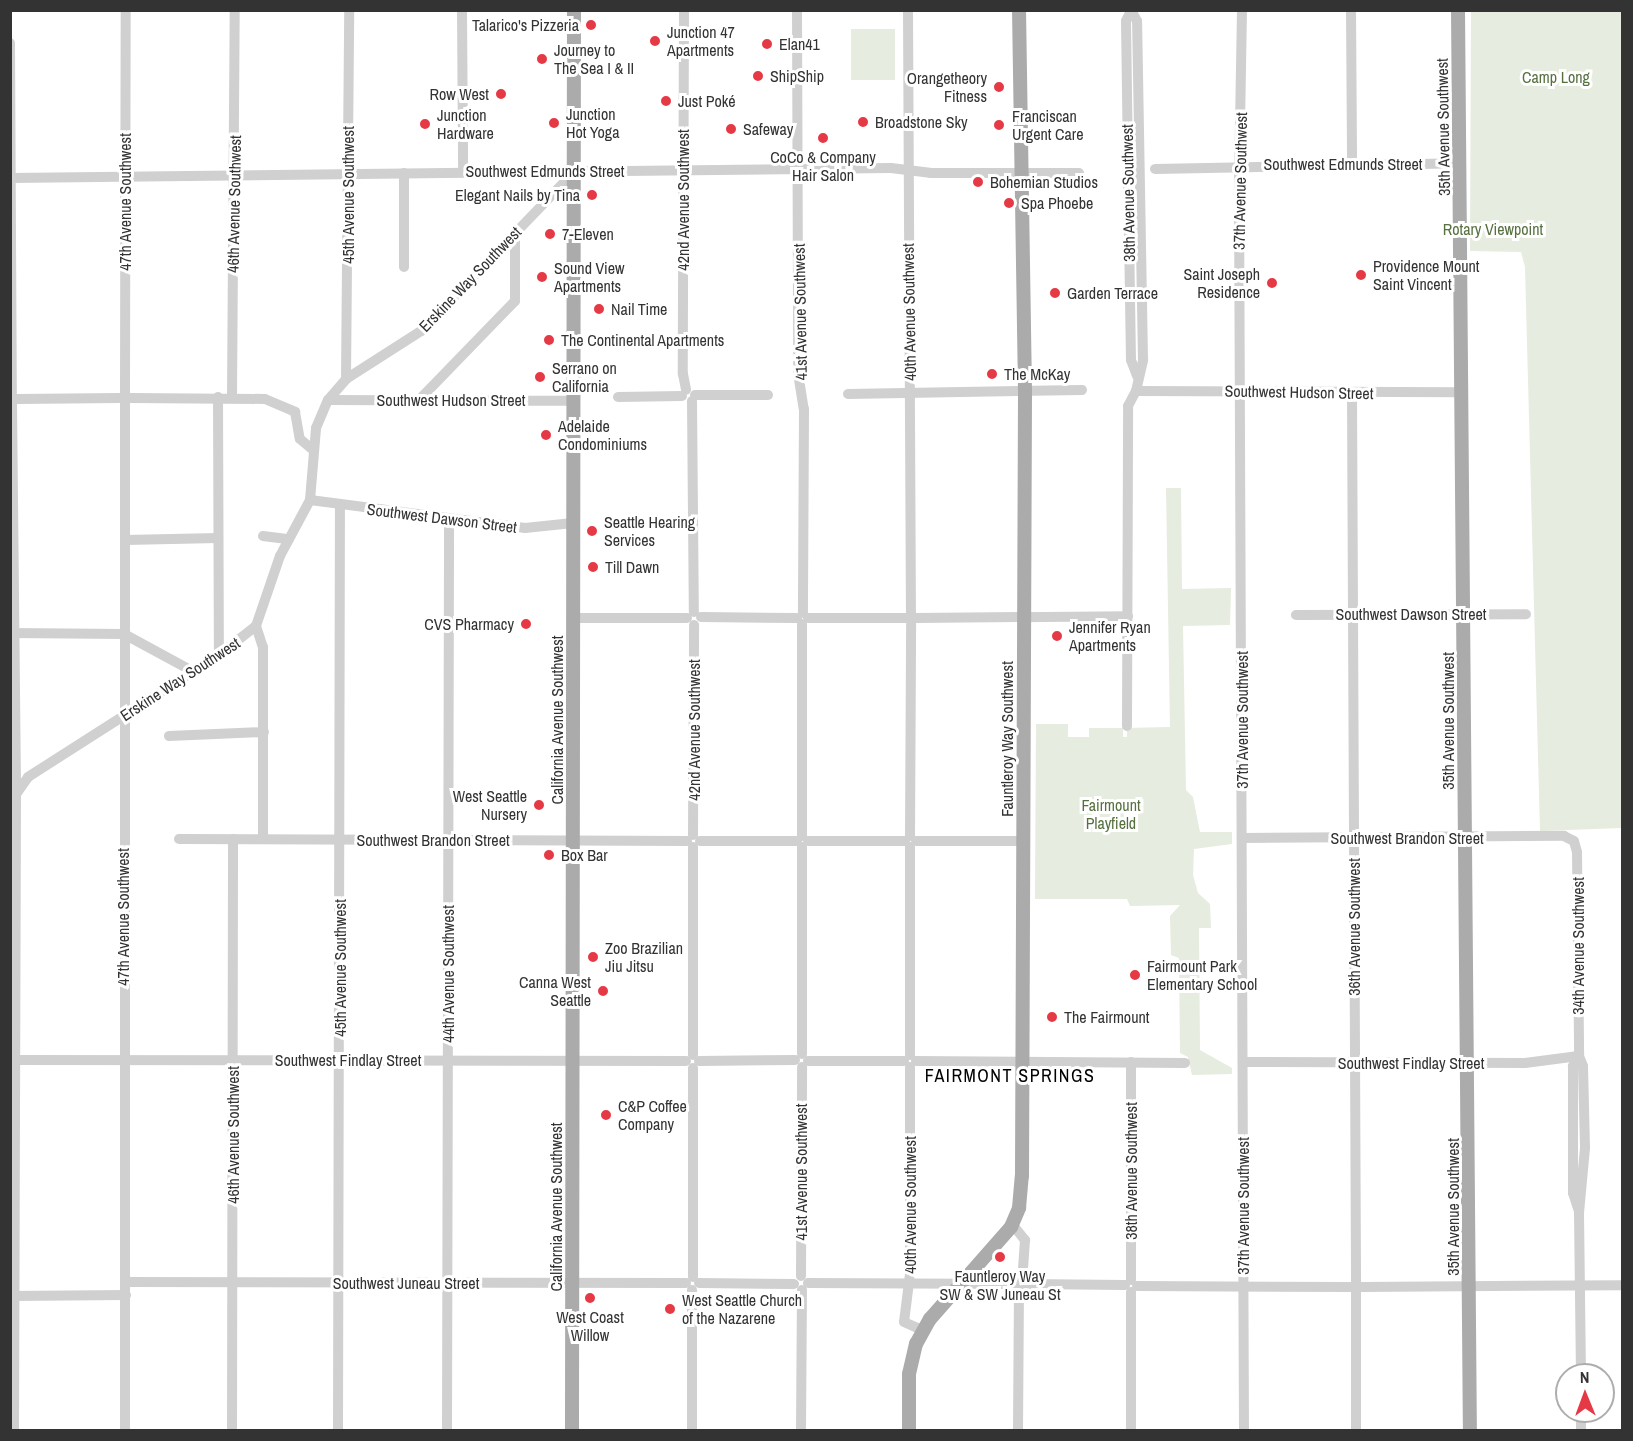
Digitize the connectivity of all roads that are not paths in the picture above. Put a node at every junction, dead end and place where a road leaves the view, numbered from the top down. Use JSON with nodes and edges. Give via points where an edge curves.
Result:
{"nodes":[{"id":1,"x":126,"y":10,"type":"edge"},
{"id":2,"x":235,"y":10,"type":"edge"},
{"id":3,"x":349,"y":10,"type":"edge"},
{"id":4,"x":462,"y":10,"type":"edge"},
{"id":5,"x":574,"y":10,"type":"edge"},
{"id":6,"x":684,"y":10,"type":"edge"},
{"id":7,"x":797,"y":10,"type":"edge"},
{"id":8,"x":908,"y":10,"type":"edge"},
{"id":9,"x":1019,"y":10,"type":"edge"},
{"id":10,"x":1242,"y":10,"type":"edge"},
{"id":11,"x":1351,"y":10,"type":"edge"},
{"id":12,"x":1458,"y":10,"type":"edge"},
{"id":13,"x":1131,"y":11,"type":"edge"},
{"id":14,"x":10,"y":43,"type":"edge"},
{"id":15,"x":1352,"y":163,"type":"junction"},
{"id":16,"x":1460,"y":164,"type":"junction"},
{"id":17,"x":1240,"y":166,"type":"junction"},
{"id":18,"x":800,"y":169,"type":"junction"},
{"id":19,"x":908,"y":170,"type":"junction"},
{"id":20,"x":1155,"y":170,"type":"dead end"},
{"id":21,"x":463,"y":171,"type":"junction"},
{"id":22,"x":683,"y":171,"type":"junction"},
{"id":23,"x":574,"y":172,"type":"junction"},
{"id":24,"x":404,"y":173,"type":"junction"},
{"id":25,"x":1079,"y":173,"type":"dead end"},
{"id":26,"x":348,"y":174,"type":"junction"},
{"id":27,"x":1023,"y":174,"type":"junction"},
{"id":28,"x":235,"y":176,"type":"junction"},
{"id":29,"x":125,"y":177,"type":"junction"},
{"id":30,"x":11,"y":178,"type":"edge"},
{"id":31,"x":515,"y":233,"type":"junction"},
{"id":32,"x":404,"y":267,"type":"dead end"},
{"id":33,"x":346,"y":379,"type":"junction"},
{"id":34,"x":1082,"y":390,"type":"dead end"},
{"id":35,"x":1136,"y":391,"type":"junction"},
{"id":36,"x":1025,"y":392,"type":"junction"},
{"id":37,"x":1240,"y":392,"type":"junction"},
{"id":38,"x":1461,"y":392,"type":"junction"},
{"id":39,"x":910,"y":393,"type":"junction"},
{"id":40,"x":1352,"y":393,"type":"junction"},
{"id":41,"x":848,"y":394,"type":"dead end"},
{"id":42,"x":768,"y":395,"type":"dead end"},
{"id":43,"x":689,"y":396,"type":"junction"},
{"id":44,"x":219,"y":397,"type":"junction"},
{"id":45,"x":232,"y":397,"type":"junction"},
{"id":46,"x":618,"y":397,"type":"dead end"},
{"id":47,"x":125,"y":398,"type":"junction"},
{"id":48,"x":12,"y":399,"type":"edge"},
{"id":49,"x":328,"y":400,"type":"junction"},
{"id":50,"x":419,"y":400,"type":"junction"},
{"id":51,"x":573,"y":401,"type":"junction"},
{"id":52,"x":312,"y":449,"type":"junction"},
{"id":53,"x":310,"y":500,"type":"junction"},
{"id":54,"x":340,"y":504,"type":"junction"},
{"id":55,"x":449,"y":518,"type":"junction"},
{"id":56,"x":573,"y":524,"type":"junction"},
{"id":57,"x":263,"y":536,"type":"dead end"},
{"id":58,"x":218,"y":538,"type":"junction"},
{"id":59,"x":289,"y":539,"type":"junction"},
{"id":60,"x":125,"y":540,"type":"junction"},
{"id":61,"x":1351,"y":614,"type":"junction"},
{"id":62,"x":1526,"y":614,"type":"dead end"},
{"id":63,"x":1296,"y":615,"type":"dead end"},
{"id":64,"x":1465,"y":615,"type":"junction"},
{"id":65,"x":1128,"y":616,"type":"junction"},
{"id":66,"x":1024,"y":617,"type":"junction"},
{"id":67,"x":574,"y":618,"type":"junction"},
{"id":68,"x":694,"y":618,"type":"junction"},
{"id":69,"x":802,"y":618,"type":"junction"},
{"id":70,"x":911,"y":618,"type":"junction"},
{"id":71,"x":256,"y":626,"type":"junction"},
{"id":72,"x":12,"y":633,"type":"edge"},
{"id":73,"x":124,"y":634,"type":"junction"},
{"id":74,"x":219,"y":655,"type":"junction"},
{"id":75,"x":194,"y":672,"type":"junction"},
{"id":76,"x":124,"y":715,"type":"junction"},
{"id":77,"x":1127,"y":726,"type":"dead end"},
{"id":78,"x":264,"y":732,"type":"junction"},
{"id":79,"x":169,"y":736,"type":"dead end"},
{"id":80,"x":16,"y":795,"type":"junction"},
{"id":81,"x":1242,"y":838,"type":"junction"},
{"id":82,"x":1353,"y":838,"type":"junction"},
{"id":83,"x":1465,"y":838,"type":"junction"},
{"id":84,"x":1571,"y":838,"type":"joint"},
{"id":85,"x":179,"y":839,"type":"dead end"},
{"id":86,"x":233,"y":839,"type":"junction"},
{"id":87,"x":263,"y":839,"type":"junction"},
{"id":88,"x":339,"y":840,"type":"junction"},
{"id":89,"x":448,"y":840,"type":"junction"},
{"id":90,"x":573,"y":841,"type":"junction"},
{"id":91,"x":693,"y":841,"type":"junction"},
{"id":92,"x":802,"y":841,"type":"junction"},
{"id":93,"x":910,"y":841,"type":"junction"},
{"id":94,"x":1023,"y":841,"type":"junction"},
{"id":95,"x":13,"y":843,"type":"edge"},
{"id":96,"x":1579,"y":1056,"type":"junction"},
{"id":97,"x":13,"y":1060,"type":"edge"},
{"id":98,"x":124,"y":1060,"type":"junction"},
{"id":99,"x":233,"y":1060,"type":"junction"},
{"id":100,"x":340,"y":1060,"type":"junction"},
{"id":101,"x":448,"y":1060,"type":"junction"},
{"id":102,"x":802,"y":1060,"type":"junction"},
{"id":103,"x":572,"y":1061,"type":"junction"},
{"id":104,"x":693,"y":1061,"type":"junction"},
{"id":105,"x":910,"y":1061,"type":"junction"},
{"id":106,"x":1023,"y":1061,"type":"junction"},
{"id":107,"x":1131,"y":1062,"type":"junction"},
{"id":108,"x":1243,"y":1062,"type":"junction"},
{"id":109,"x":1355,"y":1062,"type":"junction"},
{"id":110,"x":1185,"y":1063,"type":"dead end"},
{"id":111,"x":1468,"y":1063,"type":"junction"},
{"id":112,"x":1012,"y":1224,"type":"junction"},
{"id":113,"x":126,"y":1282,"type":"junction"},
{"id":114,"x":232,"y":1282,"type":"junction"},
{"id":115,"x":338,"y":1282,"type":"junction"},
{"id":116,"x":447,"y":1282,"type":"junction"},
{"id":117,"x":573,"y":1283,"type":"junction"},
{"id":118,"x":692,"y":1283,"type":"junction"},
{"id":119,"x":801,"y":1283,"type":"junction"},
{"id":120,"x":909,"y":1284,"type":"junction"},
{"id":121,"x":962,"y":1284,"type":"junction"},
{"id":122,"x":1021,"y":1284,"type":"junction"},
{"id":123,"x":1580,"y":1285,"type":"junction"},
{"id":124,"x":1623,"y":1285,"type":"edge"},
{"id":125,"x":1131,"y":1286,"type":"junction"},
{"id":126,"x":1244,"y":1286,"type":"junction"},
{"id":127,"x":1356,"y":1287,"type":"junction"},
{"id":128,"x":1470,"y":1287,"type":"junction"},
{"id":129,"x":126,"y":1295,"type":"junction"},
{"id":130,"x":12,"y":1296,"type":"edge"},
{"id":131,"x":922,"y":1330,"type":"junction"},
{"id":132,"x":1581,"y":1363,"type":"edge"},
{"id":133,"x":14,"y":1431,"type":"edge"},
{"id":134,"x":125,"y":1431,"type":"edge"},
{"id":135,"x":232,"y":1431,"type":"edge"},
{"id":136,"x":338,"y":1431,"type":"edge"},
{"id":137,"x":447,"y":1431,"type":"edge"},
{"id":138,"x":572,"y":1431,"type":"edge"},
{"id":139,"x":692,"y":1431,"type":"edge"},
{"id":140,"x":801,"y":1431,"type":"edge"},
{"id":141,"x":909,"y":1431,"type":"edge"},
{"id":142,"x":1018,"y":1431,"type":"edge"},
{"id":143,"x":1131,"y":1431,"type":"edge"},
{"id":144,"x":1244,"y":1431,"type":"edge"},
{"id":145,"x":1356,"y":1431,"type":"edge"},
{"id":146,"x":1470,"y":1431,"type":"edge"}],
"edges":[{"from":1,"to":29,"type":"street","name":"47th Avenue Southwest"},
{"from":2,"to":28,"type":"street","name":"46th Avenue Southwest"},
{"from":3,"to":26,"type":"street","name":"45th Avenue Southwest"},
{"from":4,"to":21,"type":"street"},
{"from":5,"to":23,"type":"main road","name":"California Avenue Southwest"},
{"from":6,"to":22,"type":"street","name":"42nd Avenue Southwest"},
{"from":7,"to":18,"type":"street","name":"41st Avenue Southwest"},
{"from":8,"to":19,"type":"street","name":"40th Avenue Southwest"},
{"from":9,"to":27,"type":"main road","name":"Fauntleroy Way Southwest"},
{"from":10,"to":17,"type":"street","name":"37th Avenue Southwest"},
{"from":11,"to":15,"type":"street"},
{"from":12,"to":16,"type":"main road","name":"35th Avenue Southwest"},
{"from":13,"to":35,"type":"street","name":"38th Avenue Southwest","via":[[1126,21],[1130,336]]},
{"from":14,"to":30,"type":"street"},
{"from":15,"to":16,"type":"street","name":"Southwest Edmunds Street"},
{"from":15,"to":17,"type":"street","name":"Southwest Edmunds Street"},
{"from":16,"to":38,"type":"main road","name":"35th Avenue Southwest"},
{"from":17,"to":20,"type":"street","name":"Southwest Edmunds Street"},
{"from":17,"to":37,"type":"street","name":"37th Avenue Southwest"},
{"from":18,"to":19,"type":"street","name":"Southwest Edmunds Street"},
{"from":18,"to":22,"type":"street","name":"Southwest Edmunds Street"},
{"from":18,"to":69,"type":"street","name":"41st Avenue Southwest"},
{"from":19,"to":27,"type":"street","name":"Southwest Edmunds Street"},
{"from":19,"to":39,"type":"street","name":"40th Avenue Southwest"},
{"from":21,"to":23,"type":"street","name":"Southwest Edmunds Street"},
{"from":21,"to":24,"type":"street","name":"Southwest Edmunds Street"},
{"from":22,"to":23,"type":"street","name":"Southwest Edmunds Street"},
{"from":22,"to":43,"type":"street","name":"42nd Avenue Southwest","via":[[683,374]]},
{"from":23,"to":31,"type":"street","name":"Erskine Way Southwest"},
{"from":23,"to":51,"type":"main road","name":"California Avenue Southwest"},
{"from":24,"to":26,"type":"street","name":"Southwest Edmunds Street"},
{"from":24,"to":32,"type":"street"},
{"from":25,"to":27,"type":"street","name":"Southwest Edmunds Street"},
{"from":26,"to":28,"type":"street","name":"Southwest Edmunds Street"},
{"from":26,"to":33,"type":"street","name":"45th Avenue Southwest"},
{"from":27,"to":36,"type":"main road","name":"Fauntleroy Way Southwest"},
{"from":28,"to":29,"type":"street","name":"Southwest Edmunds Street"},
{"from":28,"to":45,"type":"street","name":"46th Avenue Southwest"},
{"from":29,"to":30,"type":"street","name":"Southwest Edmunds Street"},
{"from":29,"to":47,"type":"street","name":"47th Avenue Southwest"},
{"from":30,"to":48,"type":"street"},
{"from":31,"to":33,"type":"street","name":"Erskine Way Southwest","via":[[421,331]]},
{"from":31,"to":50,"type":"street","via":[[515,302]]},
{"from":33,"to":49,"type":"street","name":"Erskine Way Southwest"},
{"from":34,"to":36,"type":"street"},
{"from":35,"to":37,"type":"street","name":"Southwest Hudson Street"},
{"from":35,"to":65,"type":"street","name":"38th Avenue Southwest","via":[[1128,406]]},
{"from":36,"to":39,"type":"street"},
{"from":36,"to":66,"type":"main road","name":"Fauntleroy Way Southwest"},
{"from":37,"to":40,"type":"street","name":"Southwest Hudson Street"},
{"from":37,"to":81,"type":"street","name":"37th Avenue Southwest"},
{"from":38,"to":40,"type":"street","name":"Southwest Hudson Street"},
{"from":38,"to":64,"type":"main road","name":"35th Avenue Southwest"},
{"from":39,"to":41,"type":"street"},
{"from":39,"to":70,"type":"street","name":"40th Avenue Southwest"},
{"from":40,"to":61,"type":"street","name":"36th Avenue Southwest"},
{"from":42,"to":43,"type":"street"},
{"from":43,"to":46,"type":"street"},
{"from":43,"to":68,"type":"street","name":"42nd Avenue Southwest"},
{"from":44,"to":45,"type":"street"},
{"from":44,"to":47,"type":"street"},
{"from":44,"to":58,"type":"street"},
{"from":45,"to":52,"type":"street","via":[[265,399],[295,412],[300,439]]},
{"from":47,"to":48,"type":"street"},
{"from":47,"to":60,"type":"street","name":"47th Avenue Southwest"},
{"from":48,"to":72,"type":"street"},
{"from":49,"to":50,"type":"street","name":"Southwest Hudson Street"},
{"from":49,"to":52,"type":"street","name":"Erskine Way Southwest"},
{"from":50,"to":51,"type":"street","name":"Southwest Hudson Street"},
{"from":51,"to":56,"type":"main road","name":"California Avenue Southwest"},
{"from":52,"to":53,"type":"street","name":"Erskine Way Southwest"},
{"from":53,"to":54,"type":"street","name":"Southwest Dawson Street"},
{"from":53,"to":59,"type":"street","name":"Erskine Way Southwest"},
{"from":54,"to":55,"type":"street","name":"Southwest Dawson Street"},
{"from":54,"to":88,"type":"street","name":"45th Avenue Southwest"},
{"from":55,"to":56,"type":"street","name":"Southwest Dawson Street","via":[[525,528]]},
{"from":55,"to":89,"type":"street","name":"44th Avenue Southwest"},
{"from":56,"to":67,"type":"main road","name":"California Avenue Southwest"},
{"from":57,"to":59,"type":"street"},
{"from":58,"to":60,"type":"street"},
{"from":58,"to":74,"type":"street"},
{"from":59,"to":71,"type":"street","name":"Erskine Way Southwest"},
{"from":60,"to":73,"type":"street","name":"47th Avenue Southwest"},
{"from":61,"to":63,"type":"street","name":"Southwest Dawson Street"},
{"from":61,"to":64,"type":"street","name":"Southwest Dawson Street"},
{"from":61,"to":82,"type":"street","name":"36th Avenue Southwest"},
{"from":62,"to":64,"type":"street","name":"Southwest Dawson Street"},
{"from":64,"to":83,"type":"main road","name":"35th Avenue Southwest"},
{"from":65,"to":66,"type":"street"},
{"from":65,"to":77,"type":"street","name":"38th Avenue Southwest"},
{"from":66,"to":70,"type":"street"},
{"from":66,"to":94,"type":"main road","name":"Fauntleroy Way Southwest"},
{"from":67,"to":68,"type":"street"},
{"from":67,"to":90,"type":"main road","name":"California Avenue Southwest"},
{"from":68,"to":69,"type":"street"},
{"from":68,"to":91,"type":"street","name":"42nd Avenue Southwest"},
{"from":69,"to":70,"type":"street"},
{"from":69,"to":92,"type":"street","name":"41st Avenue Southwest"},
{"from":70,"to":93,"type":"street","name":"40th Avenue Southwest"},
{"from":71,"to":74,"type":"street","name":"Erskine Way Southwest"},
{"from":71,"to":78,"type":"street","via":[[263,647]]},
{"from":72,"to":73,"type":"street"},
{"from":72,"to":80,"type":"street"},
{"from":73,"to":75,"type":"street"},
{"from":73,"to":76,"type":"street","name":"47th Avenue Southwest"},
{"from":74,"to":75,"type":"street","name":"Erskine Way Southwest"},
{"from":75,"to":76,"type":"street","name":"Erskine Way Southwest"},
{"from":76,"to":80,"type":"street","name":"Erskine Way Southwest","via":[[28,777]]},
{"from":76,"to":98,"type":"street","name":"47th Avenue Southwest"},
{"from":78,"to":79,"type":"street"},
{"from":78,"to":87,"type":"street"},
{"from":80,"to":95,"type":"street"},
{"from":81,"to":82,"type":"street","name":"Southwest Brandon Street"},
{"from":81,"to":108,"type":"street","name":"37th Avenue Southwest"},
{"from":82,"to":83,"type":"street","name":"Southwest Brandon Street"},
{"from":82,"to":109,"type":"street","name":"36th Avenue Southwest"},
{"from":83,"to":84,"type":"street","name":"Southwest Brandon Street"},
{"from":83,"to":111,"type":"main road","name":"35th Avenue Southwest"},
{"from":84,"to":96,"type":"street","name":"34th Avenue Southwest","via":[[1577,852]]},
{"from":85,"to":86,"type":"street","name":"Southwest Brandon Street"},
{"from":86,"to":87,"type":"street","name":"Southwest Brandon Street"},
{"from":86,"to":99,"type":"street","name":"46th Avenue Southwest"},
{"from":87,"to":88,"type":"street","name":"Southwest Brandon Street"},
{"from":88,"to":89,"type":"street","name":"Southwest Brandon Street"},
{"from":88,"to":100,"type":"street","name":"45th Avenue Southwest"},
{"from":89,"to":90,"type":"street","name":"Southwest Brandon Street"},
{"from":89,"to":101,"type":"street","name":"44th Avenue Southwest"},
{"from":90,"to":91,"type":"street","name":"Southwest Brandon Street"},
{"from":90,"to":103,"type":"main road","name":"California Avenue Southwest"},
{"from":91,"to":92,"type":"street","name":"Southwest Brandon Street"},
{"from":91,"to":104,"type":"street","name":"42nd Avenue Southwest"},
{"from":92,"to":93,"type":"street","name":"Southwest Brandon Street"},
{"from":92,"to":102,"type":"street","name":"41st Avenue Southwest"},
{"from":93,"to":94,"type":"street","name":"Southwest Brandon Street"},
{"from":93,"to":105,"type":"street","name":"40th Avenue Southwest"},
{"from":94,"to":106,"type":"main road","name":"Fauntleroy Way Southwest"},
{"from":95,"to":97,"type":"street"},
{"from":96,"to":111,"type":"street","name":"Southwest Findlay Street","via":[[1526,1063]]},
{"from":96,"to":123,"type":"street","name":"34th Avenue Southwest","via":[[1584,1066],[1585,1148],[1579,1213]]},
{"from":97,"to":98,"type":"street","name":"Southwest Findlay Street"},
{"from":97,"to":130,"type":"street"},
{"from":98,"to":99,"type":"street","name":"Southwest Findlay Street"},
{"from":98,"to":113,"type":"street","name":"47th Avenue Southwest"},
{"from":99,"to":100,"type":"street","name":"Southwest Findlay Street"},
{"from":99,"to":114,"type":"street","name":"46th Avenue Southwest"},
{"from":100,"to":101,"type":"street","name":"Southwest Findlay Street"},
{"from":100,"to":115,"type":"street","name":"45th Avenue Southwest"},
{"from":101,"to":103,"type":"street","name":"Southwest Findlay Street"},
{"from":101,"to":116,"type":"street","name":"44th Avenue Southwest"},
{"from":102,"to":104,"type":"street","name":"Southwest Findlay Street"},
{"from":102,"to":105,"type":"street","name":"Southwest Findlay Street"},
{"from":102,"to":119,"type":"street","name":"41st Avenue Southwest"},
{"from":103,"to":104,"type":"street","name":"Southwest Findlay Street"},
{"from":103,"to":117,"type":"main road","name":"California Avenue Southwest"},
{"from":104,"to":118,"type":"street","name":"42nd Avenue Southwest"},
{"from":105,"to":106,"type":"street","name":"Southwest Findlay Street"},
{"from":105,"to":120,"type":"street","name":"40th Avenue Southwest"},
{"from":106,"to":107,"type":"street","name":"Southwest Findlay Street"},
{"from":106,"to":112,"type":"main road","name":"Fauntleroy Way Southwest","via":[[1022,1176]]},
{"from":107,"to":110,"type":"street","name":"Southwest Findlay Street"},
{"from":107,"to":125,"type":"street","name":"38th Avenue Southwest"},
{"from":108,"to":109,"type":"street","name":"Southwest Findlay Street"},
{"from":108,"to":126,"type":"street","name":"37th Avenue Southwest"},
{"from":109,"to":111,"type":"street","name":"Southwest Findlay Street"},
{"from":109,"to":127,"type":"street","name":"36th Avenue Southwest"},
{"from":111,"to":128,"type":"main road","name":"35th Avenue Southwest"},
{"from":112,"to":121,"type":"main road","name":"Fauntleroy Way Southwest"},
{"from":112,"to":122,"type":"street","via":[[1025,1240]]},
{"from":113,"to":114,"type":"street","name":"Southwest Juneau Street"},
{"from":113,"to":129,"type":"street","name":"47th Avenue Southwest"},
{"from":114,"to":115,"type":"street","name":"Southwest Juneau Street"},
{"from":114,"to":135,"type":"street","name":"46th Avenue Southwest"},
{"from":115,"to":116,"type":"street","name":"Southwest Juneau Street"},
{"from":115,"to":136,"type":"street","name":"45th Avenue Southwest"},
{"from":116,"to":117,"type":"street","name":"Southwest Juneau Street"},
{"from":116,"to":137,"type":"street","name":"44th Avenue Southwest"},
{"from":117,"to":118,"type":"street","name":"Southwest Juneau Street"},
{"from":117,"to":138,"type":"main road","name":"California Avenue Southwest"},
{"from":118,"to":119,"type":"street","name":"Southwest Juneau Street"},
{"from":118,"to":139,"type":"street","name":"42nd Avenue Southwest"},
{"from":119,"to":120,"type":"street","name":"Southwest Juneau Street"},
{"from":119,"to":140,"type":"street","name":"41st Avenue Southwest"},
{"from":120,"to":121,"type":"street","name":"Southwest Juneau Street"},
{"from":120,"to":131,"type":"street","name":"40th Avenue Southwest","via":[[904,1322]]},
{"from":121,"to":122,"type":"street","name":"Southwest Juneau Street"},
{"from":121,"to":131,"type":"main road","name":"Fauntleroy Way Southwest"},
{"from":122,"to":125,"type":"street","name":"Southwest Juneau Street"},
{"from":122,"to":142,"type":"street"},
{"from":123,"to":124,"type":"street","name":"Southwest Juneau Street"},
{"from":123,"to":128,"type":"street","name":"Southwest Juneau Street"},
{"from":123,"to":132,"type":"street","name":"34th Avenue Southwest"},
{"from":125,"to":126,"type":"street","name":"Southwest Juneau Street"},
{"from":125,"to":143,"type":"street","name":"38th Avenue Southwest"},
{"from":126,"to":127,"type":"street","name":"Southwest Juneau Street"},
{"from":126,"to":144,"type":"street","name":"37th Avenue Southwest"},
{"from":127,"to":128,"type":"street","name":"Southwest Juneau Street"},
{"from":127,"to":145,"type":"street","name":"36th Avenue Southwest"},
{"from":128,"to":146,"type":"main road","name":"35th Avenue Southwest"},
{"from":129,"to":130,"type":"street"},
{"from":129,"to":134,"type":"street","name":"47th Avenue Southwest"},
{"from":130,"to":133,"type":"street"},
{"from":131,"to":141,"type":"main road","name":"Fauntleroy Way Southwest","via":[[909,1371]]}]}
